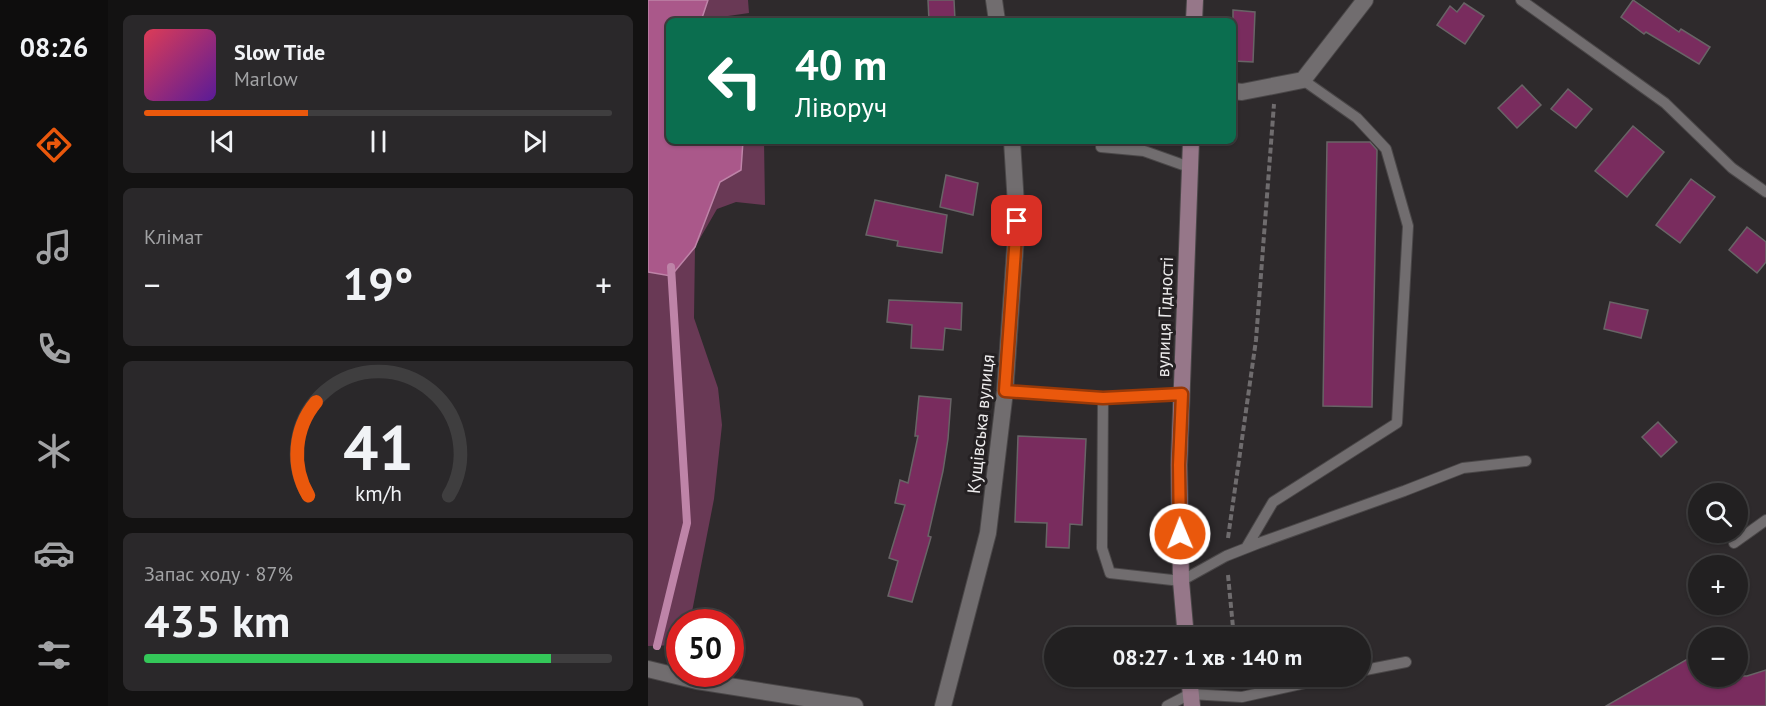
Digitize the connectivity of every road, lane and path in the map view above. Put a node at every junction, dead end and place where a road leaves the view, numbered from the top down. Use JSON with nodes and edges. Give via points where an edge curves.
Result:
{"nodes":[{"id":1,"x":994,"y":0,"type":"edge"},
{"id":2,"x":1195,"y":0,"type":"edge"},
{"id":3,"x":1365,"y":0,"type":"edge"},
{"id":4,"x":1521,"y":0,"type":"edge"},
{"id":5,"x":997,"y":18,"type":"edge"},
{"id":6,"x":1194,"y":18,"type":"edge"},
{"id":7,"x":1303,"y":80,"type":"junction"},
{"id":8,"x":1275,"y":86,"type":"junction"},
{"id":9,"x":1236,"y":91,"type":"edge"},
{"id":10,"x":1012,"y":144,"type":"edge"},
{"id":11,"x":1191,"y":144,"type":"edge"},
{"id":12,"x":1101,"y":147,"type":"dead end"},
{"id":13,"x":1189,"y":167,"type":"junction"},
{"id":14,"x":1766,"y":192,"type":"edge"},
{"id":15,"x":1005,"y":391,"type":"junction"},
{"id":16,"x":1182,"y":394,"type":"junction"},
{"id":17,"x":1103,"y":398,"type":"junction"},
{"id":18,"x":1526,"y":461,"type":"dead end"},
{"id":19,"x":1766,"y":520,"type":"edge"},
{"id":20,"x":1748,"y":533,"type":"edge"},
{"id":21,"x":1246,"y":548,"type":"junction"},
{"id":22,"x":1226,"y":556,"type":"junction"},
{"id":23,"x":1181,"y":581,"type":"junction"},
{"id":24,"x":1185,"y":627,"type":"edge"},
{"id":25,"x":1233,"y":627,"type":"edge"},
{"id":26,"x":1406,"y":662,"type":"dead end"},
{"id":27,"x":648,"y":669,"type":"edge"},
{"id":28,"x":1371,"y":669,"type":"edge"},
{"id":29,"x":1287,"y":687,"type":"edge"},
{"id":30,"x":1191,"y":700,"type":"edge"},
{"id":31,"x":855,"y":706,"type":"edge"},
{"id":32,"x":943,"y":706,"type":"edge"},
{"id":33,"x":1167,"y":706,"type":"edge"}],
"edges":[{"from":1,"to":5,"type":"street"},
{"from":2,"to":6,"type":"main road"},
{"from":3,"to":7,"type":"street"},
{"from":4,"to":14,"type":"lane","via":[[1665,103],[1732,168]]},
{"from":7,"to":8,"type":"street"},
{"from":7,"to":21,"type":"lane","via":[[1357,118],[1386,149],[1408,226],[1397,423],[1273,502]]},
{"from":8,"to":9,"type":"street"},
{"from":8,"to":22,"type":"path","via":[[1256,340]]},
{"from":10,"to":15,"type":"street","name":"Кущівська вулиця","via":[[1017,221]]},
{"from":11,"to":13,"type":"main road","name":"вулиця Гідності"},
{"from":12,"to":13,"type":"lane","via":[[1144,150]]},
{"from":13,"to":16,"type":"main road","name":"вулиця Гідності"},
{"from":15,"to":17,"type":"lane"},
{"from":15,"to":32,"type":"street","name":"Кущівська вулиця","via":[[988,533]]},
{"from":16,"to":17,"type":"lane"},
{"from":16,"to":23,"type":"main road","name":"вулиця Гідності"},
{"from":17,"to":23,"type":"lane","via":[[1102,548],[1110,573]]},
{"from":18,"to":21,"type":"lane","via":[[1462,468]]},
{"from":19,"to":20,"type":"lane"},
{"from":21,"to":22,"type":"lane"},
{"from":22,"to":23,"type":"lane"},
{"from":22,"to":25,"type":"path"},
{"from":23,"to":24,"type":"main road","name":"вулиця Гідності"},
{"from":26,"to":28,"type":"lane"},
{"from":27,"to":31,"type":"street","via":[[697,681]]},
{"from":29,"to":30,"type":"lane","via":[[1242,697]]},
{"from":30,"to":33,"type":"lane"}]}
